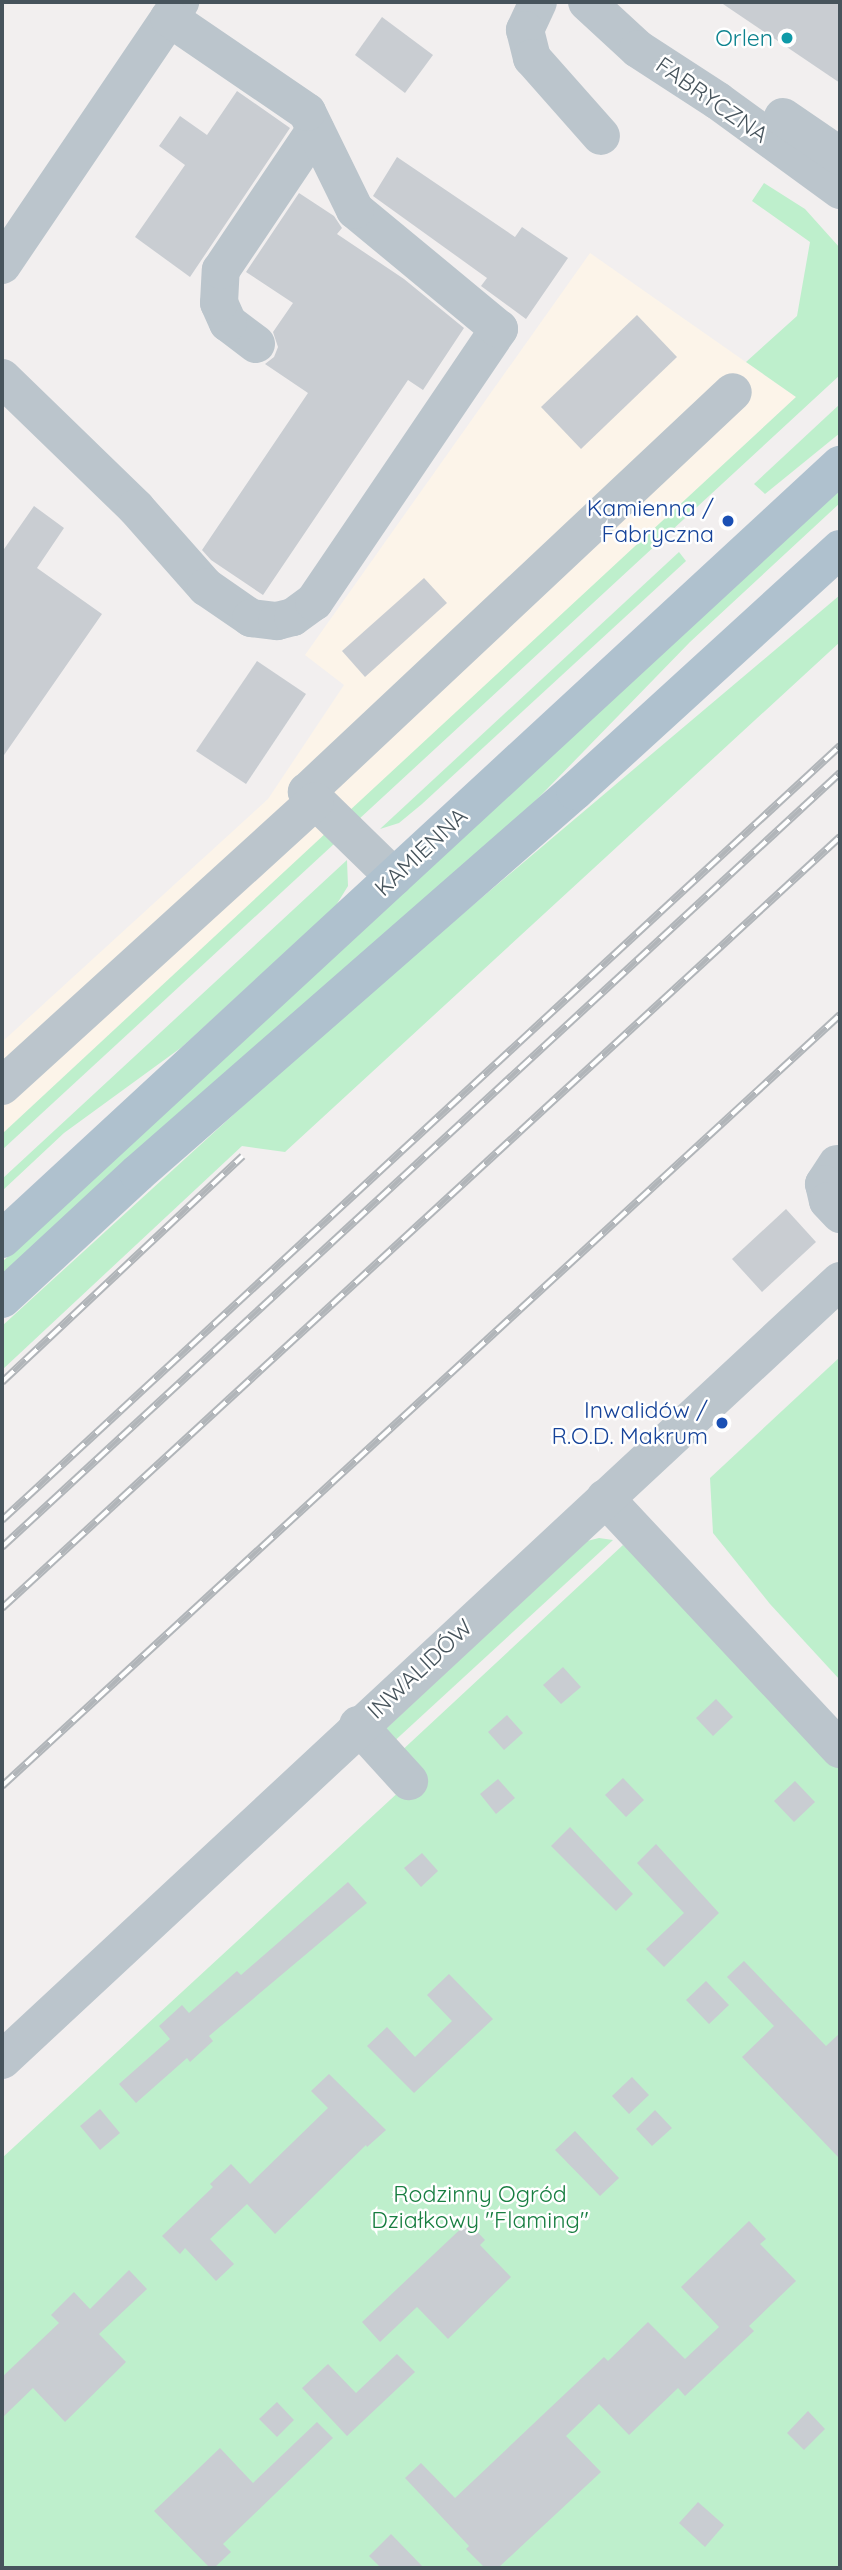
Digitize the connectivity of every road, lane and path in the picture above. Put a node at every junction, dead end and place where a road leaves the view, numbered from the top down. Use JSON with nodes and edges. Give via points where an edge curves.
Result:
{"nodes":[{"id":1,"x":538,"y":2,"type":"edge"},
{"id":2,"x":589,"y":2,"type":"edge"},
{"id":3,"x":174,"y":10,"type":"edge"},
{"id":4,"x":315,"y":130,"type":"junction"},
{"id":5,"x":601,"y":136,"type":"dead end"},
{"id":6,"x":840,"y":156,"type":"edge"},
{"id":7,"x":840,"y":190,"type":"edge"},
{"id":8,"x":2,"y":265,"type":"edge"},
{"id":9,"x":256,"y":344,"type":"dead end"},
{"id":10,"x":2,"y":378,"type":"edge"},
{"id":11,"x":733,"y":392,"type":"dead end"},
{"id":12,"x":840,"y":465,"type":"edge"},
{"id":13,"x":840,"y":549,"type":"edge"},
{"id":14,"x":315,"y":801,"type":"junction"},
{"id":15,"x":394,"y":877,"type":"junction"},
{"id":16,"x":2,"y":1086,"type":"edge"},
{"id":17,"x":837,"y":1164,"type":"dead end"},
{"id":18,"x":840,"y":1214,"type":"edge"},
{"id":19,"x":2,"y":1238,"type":"edge"},
{"id":20,"x":840,"y":1281,"type":"edge"},
{"id":21,"x":2,"y":1299,"type":"edge"},
{"id":22,"x":604,"y":1499,"type":"junction"},
{"id":23,"x":358,"y":1725,"type":"junction"},
{"id":24,"x":840,"y":1749,"type":"edge"},
{"id":25,"x":409,"y":1781,"type":"dead end"},
{"id":26,"x":2,"y":2060,"type":"edge"}],
"edges":[{"from":1,"to":5,"type":"street","via":[[525,30],[533,58]]},
{"from":2,"to":6,"type":"street","name":"FABRYCZNA","via":[[653,29]]},
{"from":2,"to":7,"type":"street","name":"FABRYCZNA","via":[[638,49]]},
{"from":3,"to":4,"type":"street","via":[[307,112]]},
{"from":3,"to":8,"type":"street"},
{"from":4,"to":9,"type":"street","via":[[221,270],[219,303],[228,323]]},
{"from":4,"to":10,"type":"street","via":[[355,211],[499,329],[322,592],[304,611],[265,621],[251,618],[206,587],[136,508]]},
{"from":11,"to":14,"type":"street","via":[[307,792]]},
{"from":12,"to":15,"type":"main road","name":"KAMIENNA"},
{"from":13,"to":21,"type":"main road","via":[[575,791],[138,1173]]},
{"from":14,"to":15,"type":"street"},
{"from":14,"to":16,"type":"street"},
{"from":15,"to":19,"type":"main road","name":"KAMIENNA"},
{"from":17,"to":18,"type":"street","via":[[824,1184],[828,1201]]},
{"from":20,"to":22,"type":"street","name":"INWALIDÓW"},
{"from":22,"to":23,"type":"street","name":"INWALIDÓW"},
{"from":22,"to":24,"type":"street"},
{"from":23,"to":25,"type":"street"},
{"from":23,"to":26,"type":"street","name":"INWALIDÓW"}]}
